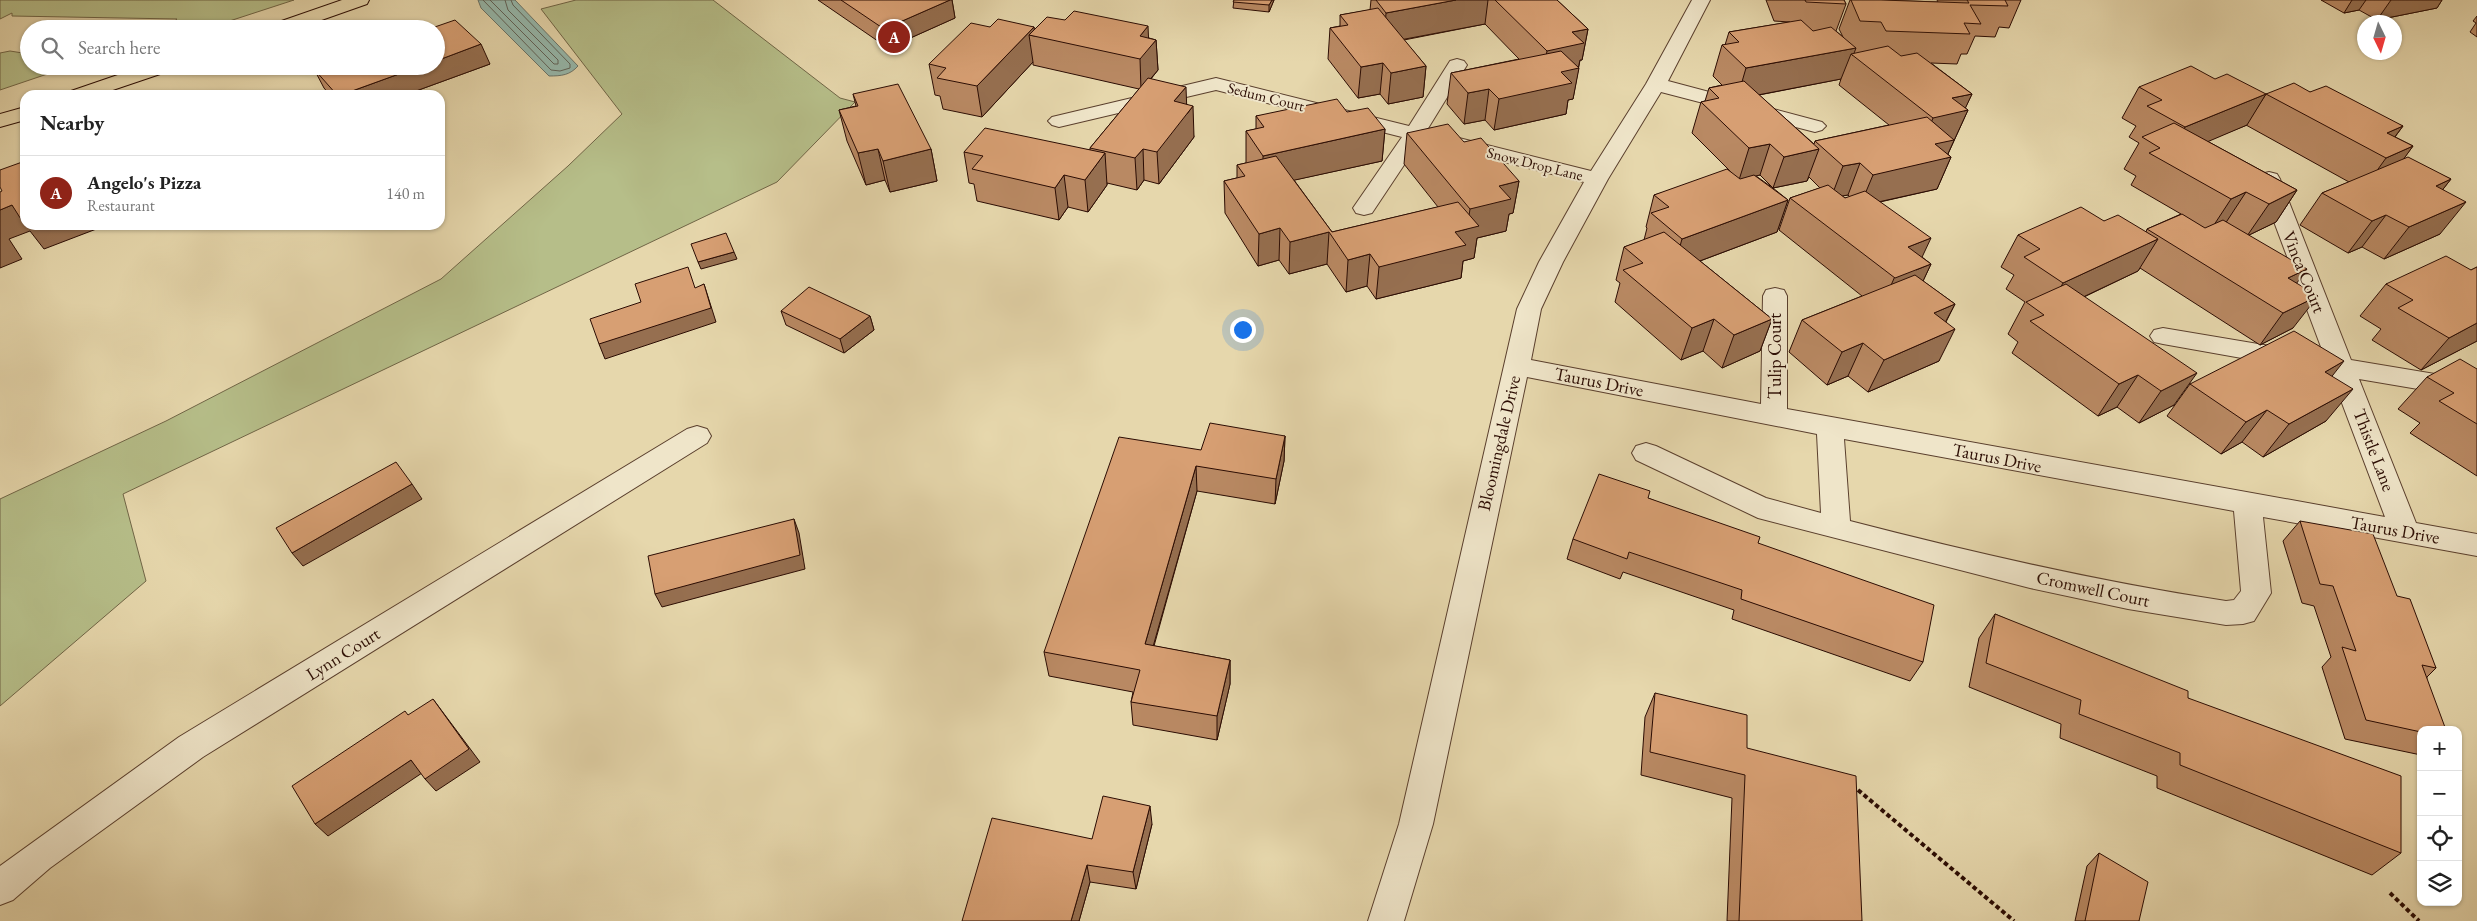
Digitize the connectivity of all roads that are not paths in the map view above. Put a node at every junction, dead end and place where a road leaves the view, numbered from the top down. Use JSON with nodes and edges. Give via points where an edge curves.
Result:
{"nodes":[{"id":1,"x":360,"y":0,"type":"edge"},
{"id":2,"x":1700,"y":0,"type":"edge"},
{"id":3,"x":303,"y":20,"type":"edge"},
{"id":4,"x":1457,"y":65,"type":"dead end"},
{"id":5,"x":138,"y":75,"type":"edge"},
{"id":6,"x":1656,"y":84,"type":"junction"},
{"id":7,"x":93,"y":90,"type":"edge"},
{"id":8,"x":20,"y":114,"type":"edge"},
{"id":9,"x":0,"y":121,"type":"edge"},
{"id":10,"x":1059,"y":121,"type":"dead end"},
{"id":11,"x":1815,"y":126,"type":"dead end"},
{"id":12,"x":1415,"y":133,"type":"junction"},
{"id":13,"x":2268,"y":176,"type":"edge"},
{"id":14,"x":1597,"y":179,"type":"junction"},
{"id":15,"x":1364,"y":208,"type":"dead end"},
{"id":16,"x":1775,"y":296,"type":"dead end"},
{"id":17,"x":2163,"y":336,"type":"dead end"},
{"id":18,"x":1517,"y":366,"type":"junction"},
{"id":19,"x":2343,"y":368,"type":"junction"},
{"id":20,"x":2477,"y":390,"type":"edge"},
{"id":21,"x":1774,"y":415,"type":"junction"},
{"id":22,"x":1830,"y":427,"type":"junction"},
{"id":23,"x":697,"y":436,"type":"dead end"},
{"id":24,"x":1646,"y":453,"type":"dead end"},
{"id":25,"x":2247,"y":504,"type":"junction"},
{"id":26,"x":1836,"y":528,"type":"junction"},
{"id":27,"x":2405,"y":532,"type":"junction"},
{"id":28,"x":2477,"y":545,"type":"edge"},
{"id":29,"x":0,"y":888,"type":"edge"},
{"id":30,"x":1386,"y":921,"type":"edge"}],
"edges":[{"from":1,"to":3,"type":"main road"},
{"from":2,"to":6,"type":"street","name":"Bloomingdale Drive"},
{"from":4,"to":12,"type":"street"},
{"from":5,"to":7,"type":"main road"},
{"from":6,"to":11,"type":"street"},
{"from":6,"to":14,"type":"street","name":"Bloomingdale Drive"},
{"from":8,"to":9,"type":"main road"},
{"from":10,"to":12,"type":"street","name":"Sedum Court","via":[[1216,84]]},
{"from":12,"to":14,"type":"street","name":"Snow Drop Lane"},
{"from":12,"to":15,"type":"street"},
{"from":13,"to":19,"type":"street","name":"Vinca Court"},
{"from":14,"to":18,"type":"street","name":"Bloomingdale Drive","via":[[1529,309]]},
{"from":16,"to":21,"type":"street","name":"Tulip Court"},
{"from":17,"to":19,"type":"street"},
{"from":18,"to":21,"type":"street","name":"Taurus Drive"},
{"from":18,"to":30,"type":"street","name":"Bloomingdale Drive","via":[[1416,824]]},
{"from":19,"to":20,"type":"street"},
{"from":19,"to":27,"type":"street","name":"Thistle Lane"},
{"from":21,"to":22,"type":"street","name":"Taurus Drive"},
{"from":22,"to":25,"type":"street","name":"Taurus Drive"},
{"from":22,"to":26,"type":"street"},
{"from":23,"to":29,"type":"street","name":"Lynn Court","via":[[191,746],[45,851]]},
{"from":24,"to":26,"type":"street","name":"Cromwell Court","via":[[1758,507]]},
{"from":25,"to":26,"type":"street","name":"Cromwell Court","via":[[2256,593],[2243,612],[2226,613],[2119,596]]},
{"from":25,"to":27,"type":"street","name":"Taurus Drive"},
{"from":27,"to":28,"type":"street","name":"Taurus Drive"}]}
